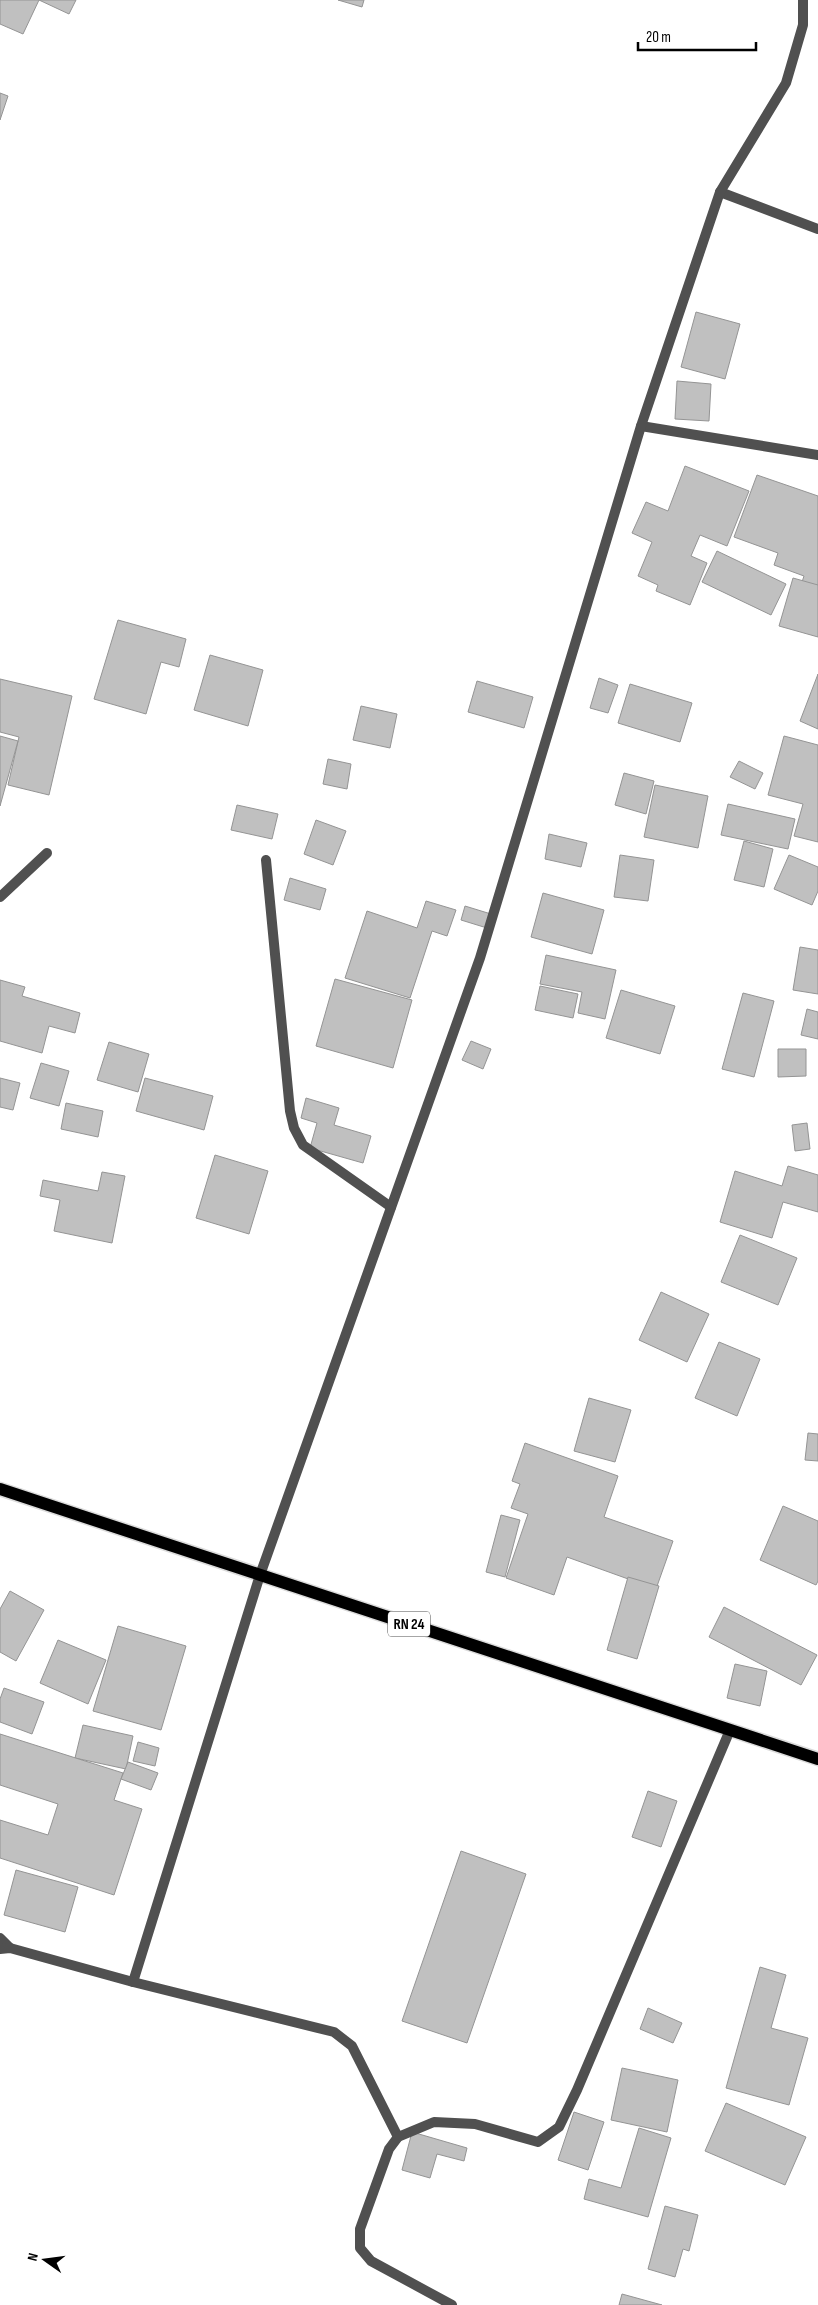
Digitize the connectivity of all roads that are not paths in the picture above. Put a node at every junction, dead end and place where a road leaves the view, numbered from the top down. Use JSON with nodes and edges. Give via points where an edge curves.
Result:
{"nodes":[{"id":1,"x":803,"y":0,"type":"edge"},
{"id":2,"x":720,"y":192,"type":"junction"},
{"id":3,"x":818,"y":229,"type":"edge"},
{"id":4,"x":641,"y":426,"type":"junction"},
{"id":5,"x":818,"y":455,"type":"edge"},
{"id":6,"x":47,"y":853,"type":"dead end"},
{"id":7,"x":266,"y":860,"type":"dead end"},
{"id":8,"x":0,"y":897,"type":"edge"},
{"id":9,"x":391,"y":1207,"type":"junction"},
{"id":10,"x":0,"y":1489,"type":"edge"},
{"id":11,"x":260,"y":1575,"type":"junction"},
{"id":12,"x":730,"y":1730,"type":"junction"},
{"id":13,"x":818,"y":1759,"type":"edge"},
{"id":14,"x":0,"y":1938,"type":"edge"},
{"id":15,"x":5,"y":1948,"type":"edge"},
{"id":16,"x":133,"y":1982,"type":"junction"},
{"id":17,"x":398,"y":2137,"type":"junction"},
{"id":18,"x":452,"y":2305,"type":"edge"}],
"edges":[{"from":1,"to":2,"type":"street","via":[[803,25],[786,83]]},
{"from":2,"to":3,"type":"street"},
{"from":2,"to":4,"type":"street"},
{"from":4,"to":5,"type":"street"},
{"from":4,"to":9,"type":"street","via":[[480,958]]},
{"from":6,"to":8,"type":"street"},
{"from":7,"to":9,"type":"street","via":[[294,1128],[303,1145]]},
{"from":9,"to":11,"type":"street"},
{"from":10,"to":11,"type":"main road","number":"RN 24"},
{"from":11,"to":12,"type":"main road","number":"RN 24"},
{"from":11,"to":16,"type":"street"},
{"from":12,"to":13,"type":"main road","number":"RN 24"},
{"from":12,"to":17,"type":"street","via":[[559,2127],[538,2142],[474,2124],[434,2122]]},
{"from":14,"to":15,"type":"street"},
{"from":15,"to":16,"type":"street"},
{"from":16,"to":17,"type":"street","via":[[334,2032],[352,2046]]},
{"from":17,"to":18,"type":"street","via":[[389,2149],[360,2229],[360,2248],[371,2261]]}]}
